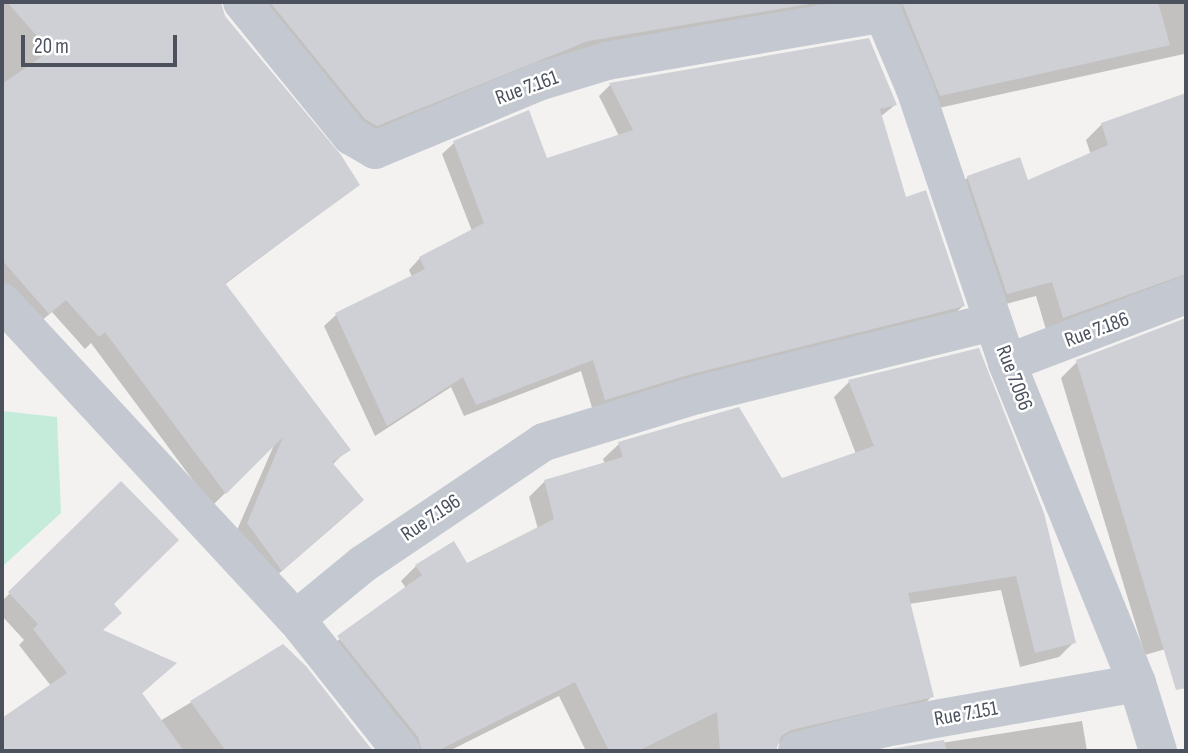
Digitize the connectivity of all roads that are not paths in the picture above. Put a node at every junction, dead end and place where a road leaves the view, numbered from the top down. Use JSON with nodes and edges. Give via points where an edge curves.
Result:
{"nodes":[{"id":1,"x":242,"y":2,"type":"edge"},
{"id":2,"x":881,"y":7,"type":"edge"},
{"id":3,"x":1186,"y":295,"type":"edge"},
{"id":4,"x":2,"y":302,"type":"edge"},
{"id":5,"x":993,"y":322,"type":"junction"},
{"id":6,"x":1007,"y":363,"type":"junction"},
{"id":7,"x":296,"y":619,"type":"junction"},
{"id":8,"x":1137,"y":683,"type":"junction"},
{"id":9,"x":401,"y":751,"type":"edge"},
{"id":10,"x":797,"y":751,"type":"edge"},
{"id":11,"x":1158,"y":751,"type":"edge"}],
"edges":[{"from":1,"to":2,"type":"street","name":"Rue 7.161","via":[[351,136],[375,149],[538,82],[607,61]]},
{"from":2,"to":5,"type":"street","name":"Rue 7.066","via":[[915,89]]},
{"from":3,"to":6,"type":"street","name":"Rue 7.186"},
{"from":4,"to":7,"type":"street"},
{"from":5,"to":6,"type":"street","name":"Rue 7.066"},
{"from":5,"to":7,"type":"street","name":"Rue 7.196","via":[[697,395],[544,442],[363,564]]},
{"from":6,"to":8,"type":"street","name":"Rue 7.066"},
{"from":7,"to":9,"type":"street"},
{"from":8,"to":10,"type":"street","name":"Rue 7.151","via":[[885,728]]},
{"from":8,"to":11,"type":"street","name":"Rue 7.066"}]}
